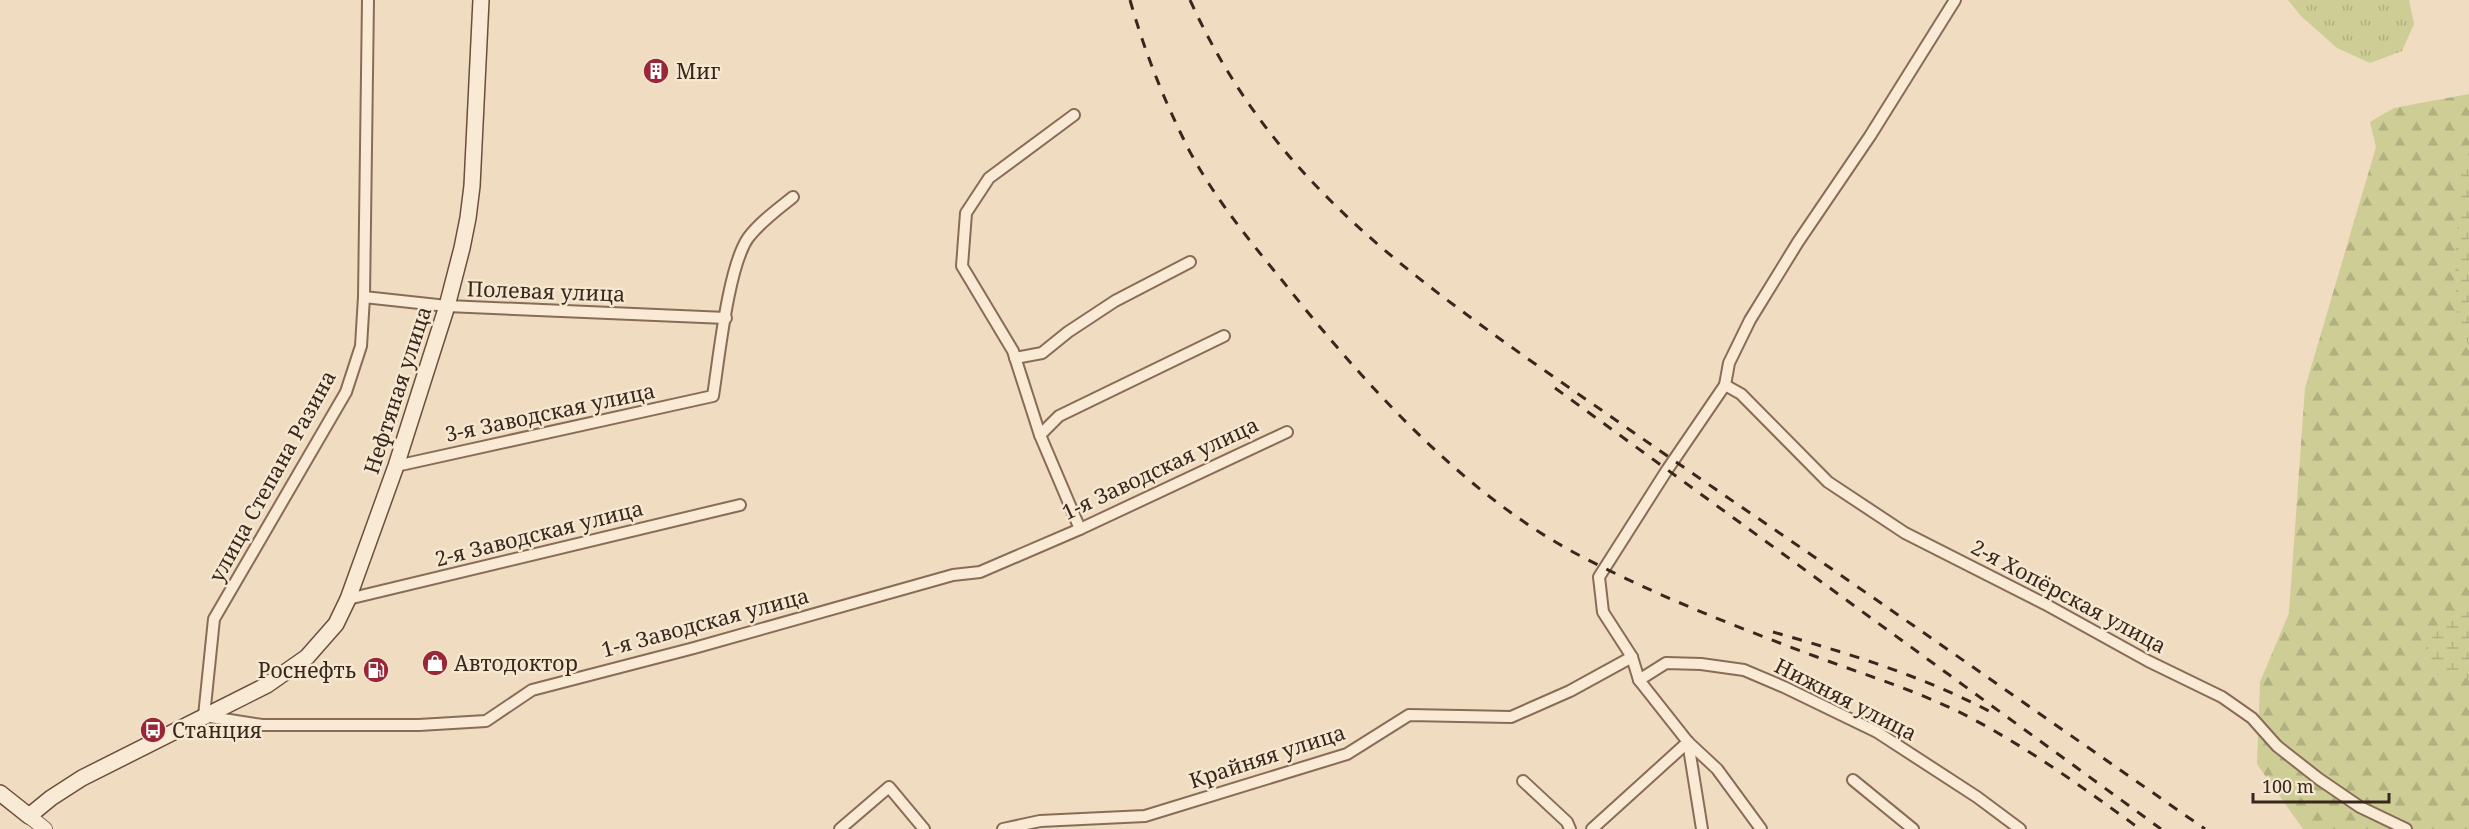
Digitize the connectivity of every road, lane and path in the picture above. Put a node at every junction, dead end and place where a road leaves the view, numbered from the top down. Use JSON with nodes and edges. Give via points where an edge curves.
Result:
{"nodes":[{"id":1,"x":368,"y":0,"type":"edge"},
{"id":2,"x":481,"y":0,"type":"edge"},
{"id":3,"x":1955,"y":0,"type":"edge"},
{"id":4,"x":1074,"y":115,"type":"dead end"},
{"id":5,"x":793,"y":197,"type":"dead end"},
{"id":6,"x":1190,"y":262,"type":"dead end"},
{"id":7,"x":364,"y":297,"type":"junction"},
{"id":8,"x":447,"y":306,"type":"junction"},
{"id":9,"x":726,"y":318,"type":"junction"},
{"id":10,"x":1224,"y":336,"type":"dead end"},
{"id":11,"x":1015,"y":358,"type":"junction"},
{"id":12,"x":1725,"y":384,"type":"junction"},
{"id":13,"x":1287,"y":432,"type":"dead end"},
{"id":14,"x":1040,"y":435,"type":"junction"},
{"id":15,"x":396,"y":466,"type":"junction"},
{"id":16,"x":740,"y":505,"type":"dead end"},
{"id":17,"x":1080,"y":529,"type":"junction"},
{"id":18,"x":348,"y":599,"type":"junction"},
{"id":19,"x":1632,"y":657,"type":"junction"},
{"id":20,"x":1639,"y":680,"type":"junction"},
{"id":21,"x":204,"y":716,"type":"junction"},
{"id":22,"x":1688,"y":742,"type":"junction"},
{"id":23,"x":1853,"y":780,"type":"dead end"},
{"id":24,"x":1523,"y":781,"type":"dead end"},
{"id":25,"x":0,"y":793,"type":"edge"},
{"id":26,"x":29,"y":816,"type":"junction"},
{"id":27,"x":1086,"y":824,"type":"edge"},
{"id":28,"x":45,"y":829,"type":"edge"},
{"id":29,"x":840,"y":829,"type":"edge"},
{"id":30,"x":924,"y":829,"type":"edge"},
{"id":31,"x":1003,"y":829,"type":"edge"},
{"id":32,"x":1570,"y":829,"type":"edge"},
{"id":33,"x":1592,"y":829,"type":"edge"},
{"id":34,"x":1702,"y":829,"type":"edge"},
{"id":35,"x":1761,"y":829,"type":"edge"},
{"id":36,"x":1913,"y":829,"type":"edge"},
{"id":37,"x":2020,"y":829,"type":"edge"},
{"id":38,"x":2406,"y":829,"type":"edge"}],
"edges":[{"from":1,"to":7,"type":"street","name":"улица Степана Разина"},
{"from":2,"to":8,"type":"main road","name":"Нефтяная улица","via":[[468,218]]},
{"from":3,"to":12,"type":"street","via":[[1750,320],[1729,363]]},
{"from":4,"to":11,"type":"street","via":[[989,178],[966,213],[962,266]]},
{"from":5,"to":9,"type":"street","via":[[749,236],[741,250]]},
{"from":6,"to":11,"type":"street","via":[[1115,301],[1042,353]]},
{"from":7,"to":8,"type":"street","name":"Полевая улица"},
{"from":7,"to":21,"type":"street","name":"улица Степана Разина","via":[[362,346],[346,392],[214,619]]},
{"from":8,"to":9,"type":"street","name":"Полевая улица"},
{"from":8,"to":15,"type":"main road","name":"Нефтяная улица"},
{"from":9,"to":15,"type":"street","name":"3-я Заводская улица","via":[[713,396]]},
{"from":10,"to":14,"type":"street","via":[[1059,416]]},
{"from":11,"to":14,"type":"street"},
{"from":12,"to":19,"type":"street","via":[[1599,577],[1603,612]]},
{"from":12,"to":38,"type":"street","name":"2-я Хопёрская улица","via":[[1741,393],[1828,482],[1905,533],[2222,697],[2252,718],[2277,746],[2319,779],[2360,807]]},
{"from":13,"to":17,"type":"street","name":"1-я Заводская улица"},
{"from":14,"to":17,"type":"street"},
{"from":15,"to":18,"type":"main road","name":"Нефтяная улица"},
{"from":16,"to":18,"type":"street","name":"2-я Заводская улица"},
{"from":17,"to":21,"type":"street","name":"1-я Заводская улица","via":[[980,572],[953,575],[532,690],[486,721],[262,725]]},
{"from":18,"to":21,"type":"main road","name":"Нефтяная улица","via":[[336,624],[289,672]]},
{"from":19,"to":20,"type":"street"},
{"from":19,"to":27,"type":"street","name":"Крайняя улица","via":[[1570,691],[1510,717],[1409,715],[1347,754],[1145,816]]},
{"from":20,"to":22,"type":"street"},
{"from":20,"to":37,"type":"street","name":"Нижняя улица","via":[[1666,663],[1744,670],[1878,732]]},
{"from":21,"to":26,"type":"main road","via":[[82,778]]},
{"from":22,"to":33,"type":"street"},
{"from":22,"to":34,"type":"street"},
{"from":22,"to":35,"type":"street","via":[[1718,769]]},
{"from":23,"to":36,"type":"street"},
{"from":24,"to":32,"type":"street"},
{"from":25,"to":26,"type":"main road"},
{"from":26,"to":28,"type":"street"},
{"from":27,"to":31,"type":"street","name":"Крайняя улица","via":[[1040,821]]},
{"from":29,"to":30,"type":"street","via":[[890,787]]}]}
